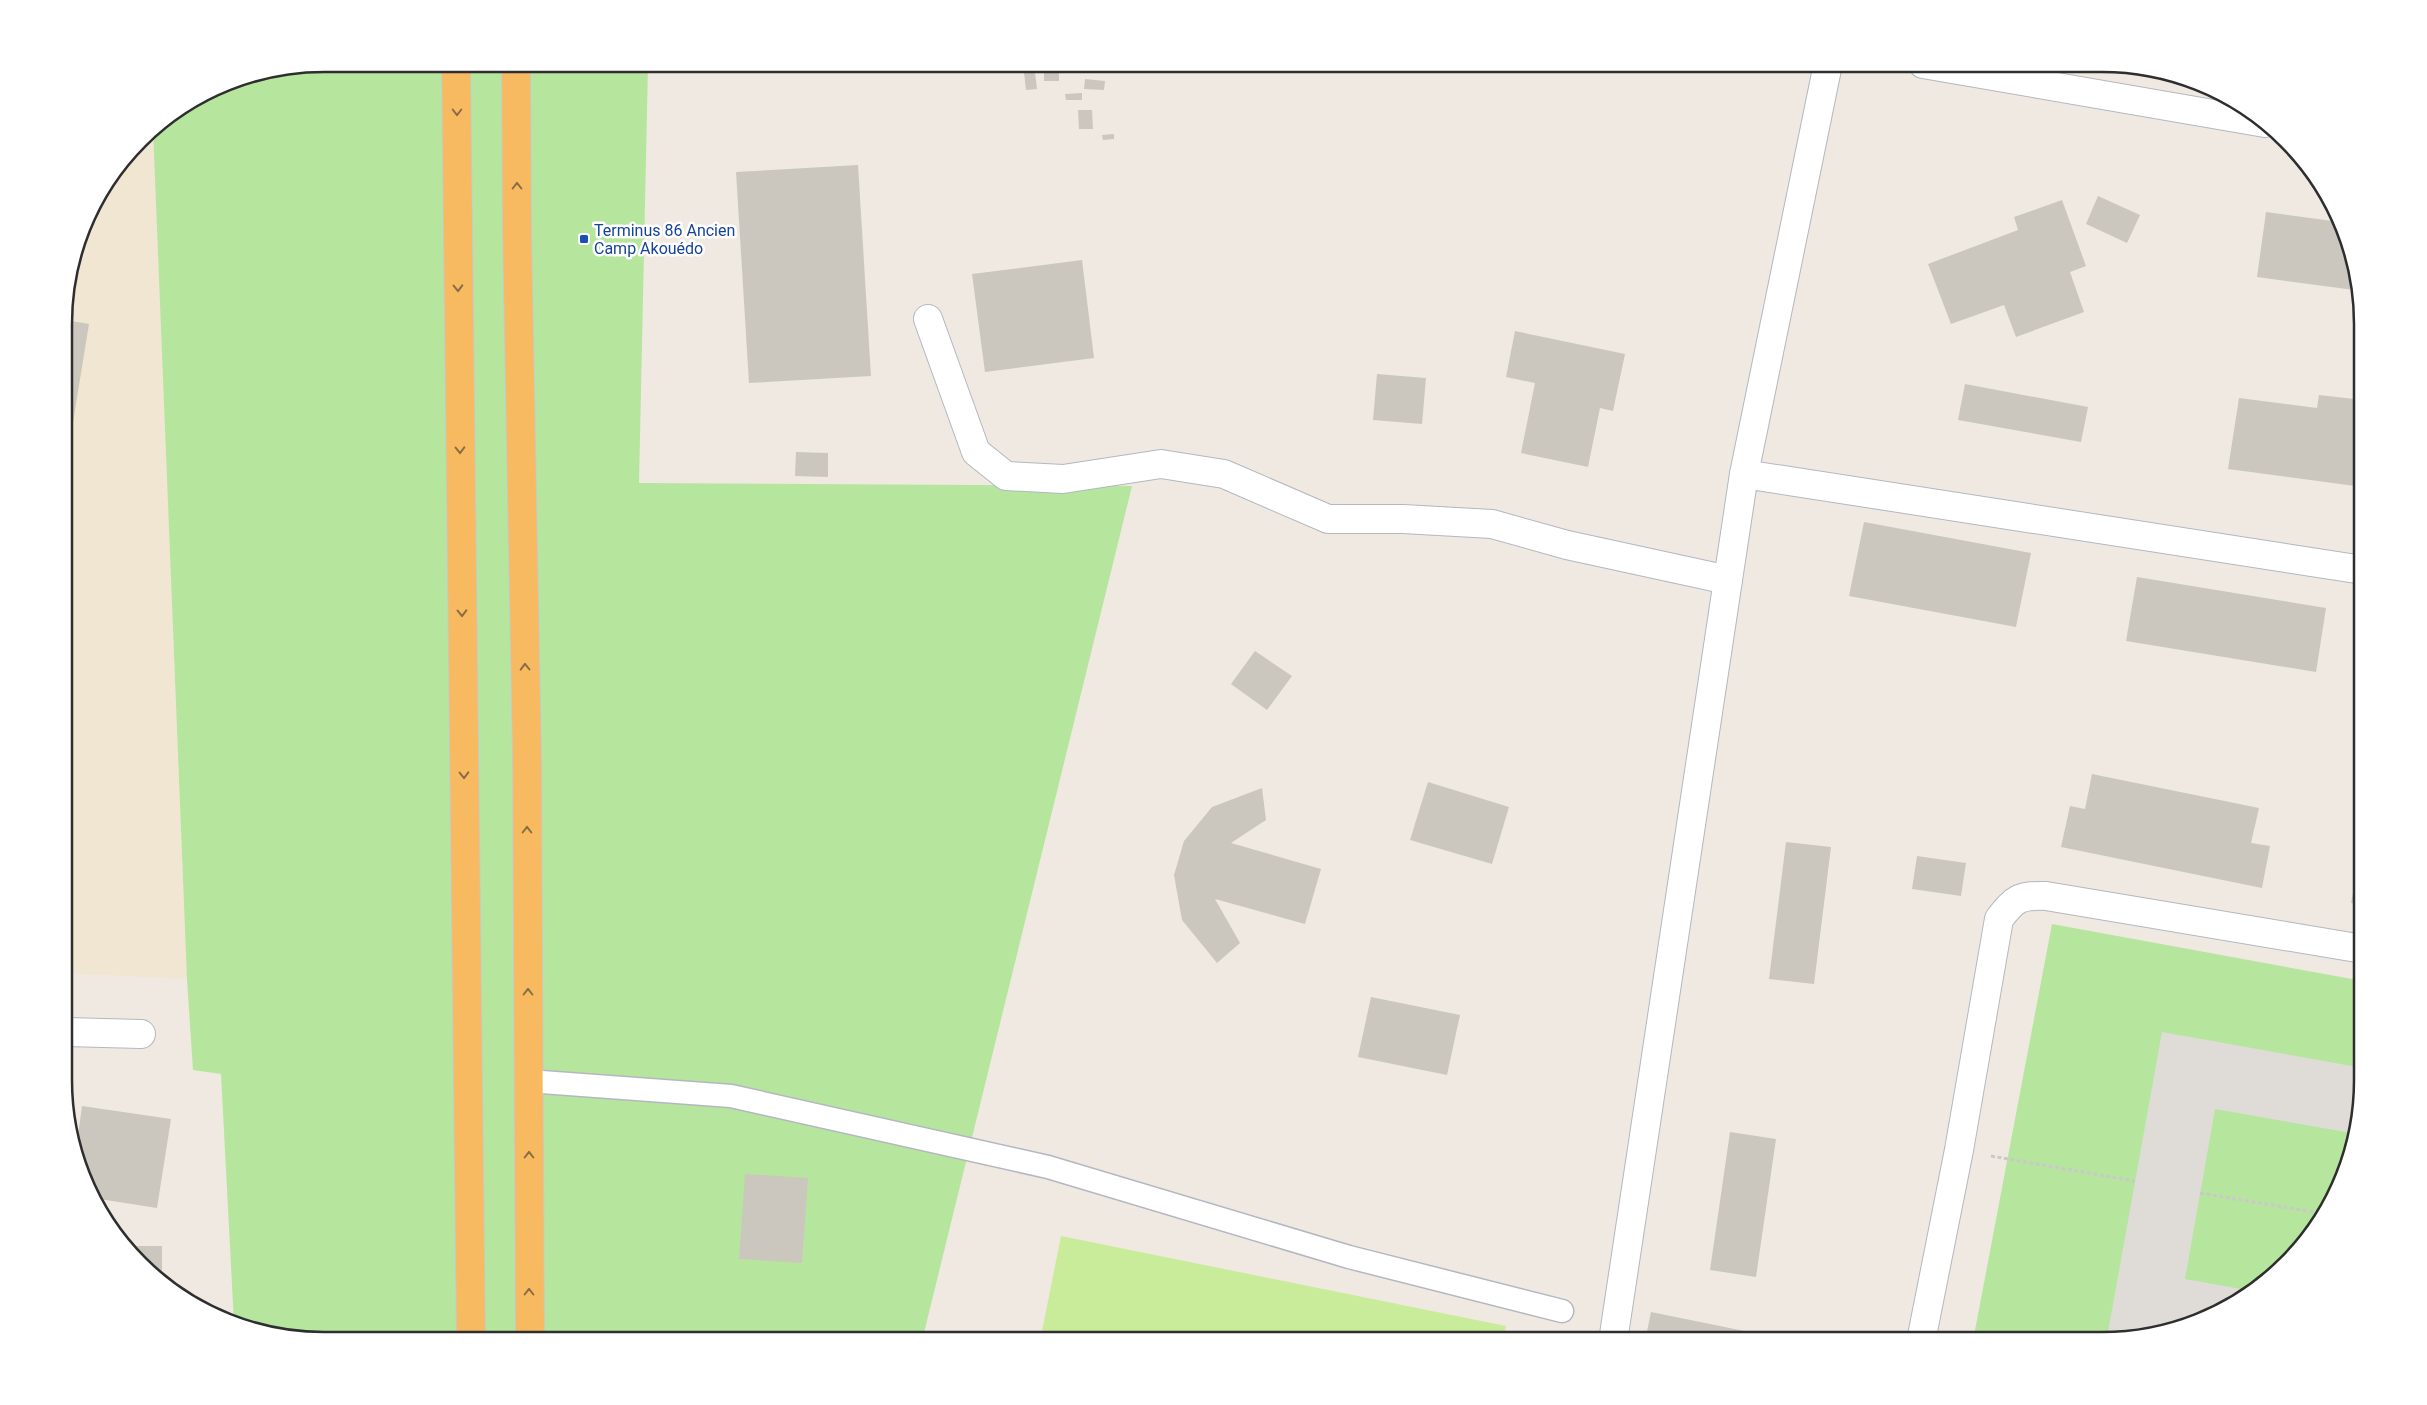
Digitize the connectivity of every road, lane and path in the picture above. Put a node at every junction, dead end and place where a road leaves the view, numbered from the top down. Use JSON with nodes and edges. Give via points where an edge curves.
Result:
{"nodes":[{"id":1,"x":456,"y":73,"type":"edge"},
{"id":2,"x":516,"y":73,"type":"edge"},
{"id":3,"x":1826,"y":73,"type":"edge"},
{"id":4,"x":1975,"y":73,"type":"edge"},
{"id":5,"x":2250,"y":120,"type":"edge"},
{"id":6,"x":928,"y":319,"type":"dead end"},
{"id":7,"x":1744,"y":474,"type":"junction"},
{"id":8,"x":2354,"y":569,"type":"edge"},
{"id":9,"x":1728,"y":580,"type":"junction"},
{"id":10,"x":2354,"y":947,"type":"edge"},
{"id":11,"x":72,"y":1032,"type":"edge"},
{"id":12,"x":142,"y":1034,"type":"dead end"},
{"id":13,"x":528,"y":1081,"type":"junction"},
{"id":14,"x":1959,"y":1150,"type":"junction"},
{"id":15,"x":2135,"y":1181,"type":"dead end"},
{"id":16,"x":2200,"y":1193,"type":"dead end"},
{"id":17,"x":2317,"y":1213,"type":"edge"},
{"id":18,"x":1562,"y":1311,"type":"dead end"},
{"id":19,"x":471,"y":1332,"type":"edge"},
{"id":20,"x":530,"y":1332,"type":"edge"},
{"id":21,"x":1614,"y":1332,"type":"edge"},
{"id":22,"x":1923,"y":1332,"type":"edge"}],
"edges":[{"from":1,"to":19,"type":"highway","one_way":true},
{"from":13,"to":2,"type":"highway","one_way":true,"via":[[527,767]]},
{"from":3,"to":7,"type":"street"},
{"from":4,"to":5,"type":"street"},
{"from":6,"to":9,"type":"street","via":[[976,452],[1006,476],[1062,479],[1161,464],[1224,474],[1328,519],[1492,524]]},
{"from":7,"to":8,"type":"street"},
{"from":7,"to":9,"type":"street"},
{"from":9,"to":21,"type":"street"},
{"from":10,"to":14,"type":"street","via":[[2026,895],[2011,903],[1999,918]]},
{"from":11,"to":12,"type":"street"},
{"from":13,"to":18,"type":"lane","via":[[751,1100],[1048,1167],[1349,1257]]},
{"from":20,"to":13,"type":"highway","one_way":true},
{"from":14,"to":15,"type":"path"},
{"from":14,"to":22,"type":"street"},
{"from":16,"to":17,"type":"path"}]}
